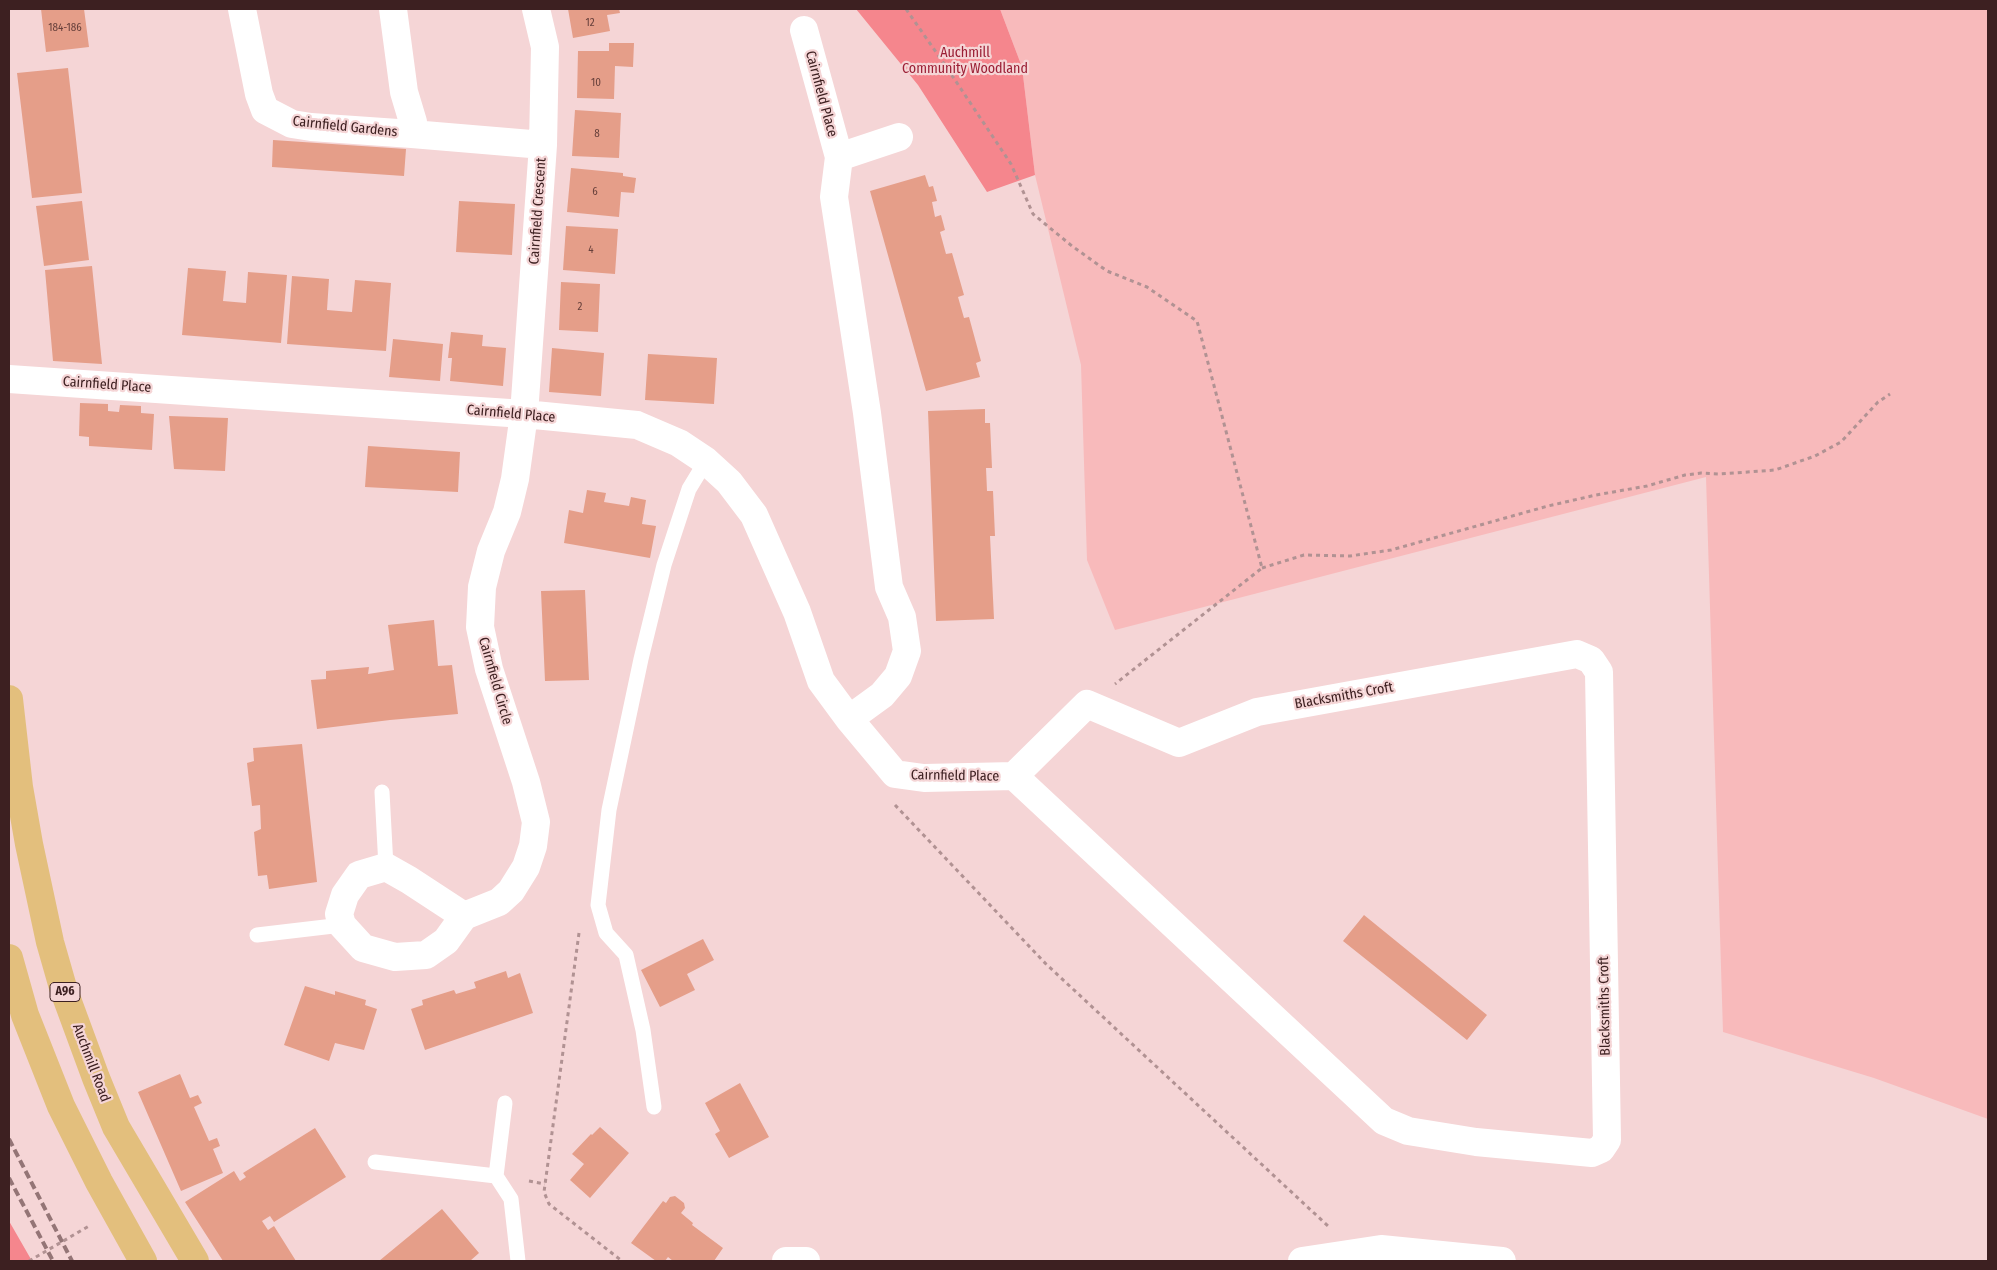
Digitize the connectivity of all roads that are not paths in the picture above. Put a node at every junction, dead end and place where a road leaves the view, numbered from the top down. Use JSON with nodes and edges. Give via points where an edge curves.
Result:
{"nodes":[{"id":1,"x":242,"y":9,"type":"edge"},
{"id":2,"x":393,"y":9,"type":"edge"},
{"id":3,"x":536,"y":9,"type":"edge"},
{"id":4,"x":804,"y":30,"type":"dead end"},
{"id":5,"x":412,"y":134,"type":"junction"},
{"id":6,"x":899,"y":137,"type":"dead end"},
{"id":7,"x":543,"y":145,"type":"junction"},
{"id":8,"x":839,"y":157,"type":"junction"},
{"id":9,"x":9,"y":379,"type":"edge"},
{"id":10,"x":524,"y":414,"type":"junction"},
{"id":11,"x":706,"y":461,"type":"junction"},
{"id":12,"x":9,"y":698,"type":"edge"},
{"id":13,"x":1087,"y":704,"type":"joint"},
{"id":14,"x":849,"y":719,"type":"junction"},
{"id":15,"x":1014,"y":776,"type":"junction"},
{"id":16,"x":382,"y":792,"type":"dead end"},
{"id":17,"x":386,"y":867,"type":"junction"},
{"id":18,"x":464,"y":916,"type":"junction"},
{"id":19,"x":342,"y":925,"type":"junction"},
{"id":20,"x":257,"y":935,"type":"dead end"},
{"id":21,"x":9,"y":958,"type":"edge"},
{"id":22,"x":505,"y":1103,"type":"dead end"},
{"id":23,"x":654,"y":1107,"type":"dead end"},
{"id":24,"x":375,"y":1162,"type":"dead end"},
{"id":25,"x":496,"y":1176,"type":"junction"},
{"id":26,"x":143,"y":1261,"type":"edge"},
{"id":27,"x":194,"y":1261,"type":"edge"},
{"id":28,"x":518,"y":1261,"type":"edge"},
{"id":29,"x":786,"y":1261,"type":"edge"},
{"id":30,"x":806,"y":1261,"type":"edge"},
{"id":31,"x":1302,"y":1261,"type":"edge"},
{"id":32,"x":1502,"y":1261,"type":"edge"}],
"edges":[{"from":1,"to":5,"type":"street","name":"Cairnfield Gardens","via":[[265,110],[292,124]]},
{"from":2,"to":5,"type":"street","name":"Cairnfield Gardens","via":[[404,92],[413,122]]},
{"from":3,"to":7,"type":"street","name":"Cairnfield Crescent","via":[[545,46]]},
{"from":4,"to":8,"type":"street","name":"Cairnfield Place"},
{"from":5,"to":7,"type":"street","name":"Cairnfield Gardens"},
{"from":6,"to":8,"type":"street"},
{"from":7,"to":10,"type":"street","name":"Cairnfield Crescent"},
{"from":8,"to":14,"type":"street","name":"Cairnfield Place","via":[[834,197],[867,413],[889,588],[902,617],[907,651],[898,676],[882,695]]},
{"from":9,"to":10,"type":"street","name":"Cairnfield Place"},
{"from":10,"to":11,"type":"street","name":"Cairnfield Place","via":[[637,425],[679,443]]},
{"from":10,"to":18,"type":"street","name":"Cairnfield Circle","via":[[507,512],[491,551],[482,587],[480,627],[489,669],[536,822],[526,867],[511,891],[499,902]]},
{"from":11,"to":14,"type":"street","name":"Cairnfield Place","via":[[729,482],[754,515],[797,612],[821,681]]},
{"from":11,"to":23,"type":"lane","via":[[689,489],[664,565],[643,650],[608,810],[598,905],[606,932],[626,955],[643,1030]]},
{"from":12,"to":27,"type":"main road","name":"Auchmill Road","number":"A96","via":[[30,853],[64,991],[116,1127]]},
{"from":13,"to":15,"type":"street","name":"Cairnfield Place"},
{"from":13,"to":15,"type":"street","name":"Blacksmiths Croft","via":[[1179,743],[1257,712],[1577,654],[1591,660],[1599,672],[1600,682],[1608,1140],[1592,1153],[1476,1142],[1408,1131],[1384,1121]]},
{"from":14,"to":15,"type":"street","name":"Cairnfield Place","via":[[896,774],[924,778]]},
{"from":16,"to":17,"type":"lane"},
{"from":17,"to":18,"type":"street"},
{"from":17,"to":19,"type":"street","via":[[359,875],[345,895],[339,914]]},
{"from":18,"to":19,"type":"street","via":[[446,941],[426,955],[395,957],[363,948]]},
{"from":19,"to":20,"type":"lane"},
{"from":21,"to":26,"type":"main road","via":[[25,1015],[61,1106]]},
{"from":22,"to":25,"type":"lane"},
{"from":24,"to":25,"type":"lane"},
{"from":25,"to":28,"type":"lane","via":[[512,1198]]},
{"from":29,"to":30,"type":"street"},
{"from":31,"to":32,"type":"street","via":[[1369,1251]]}]}
